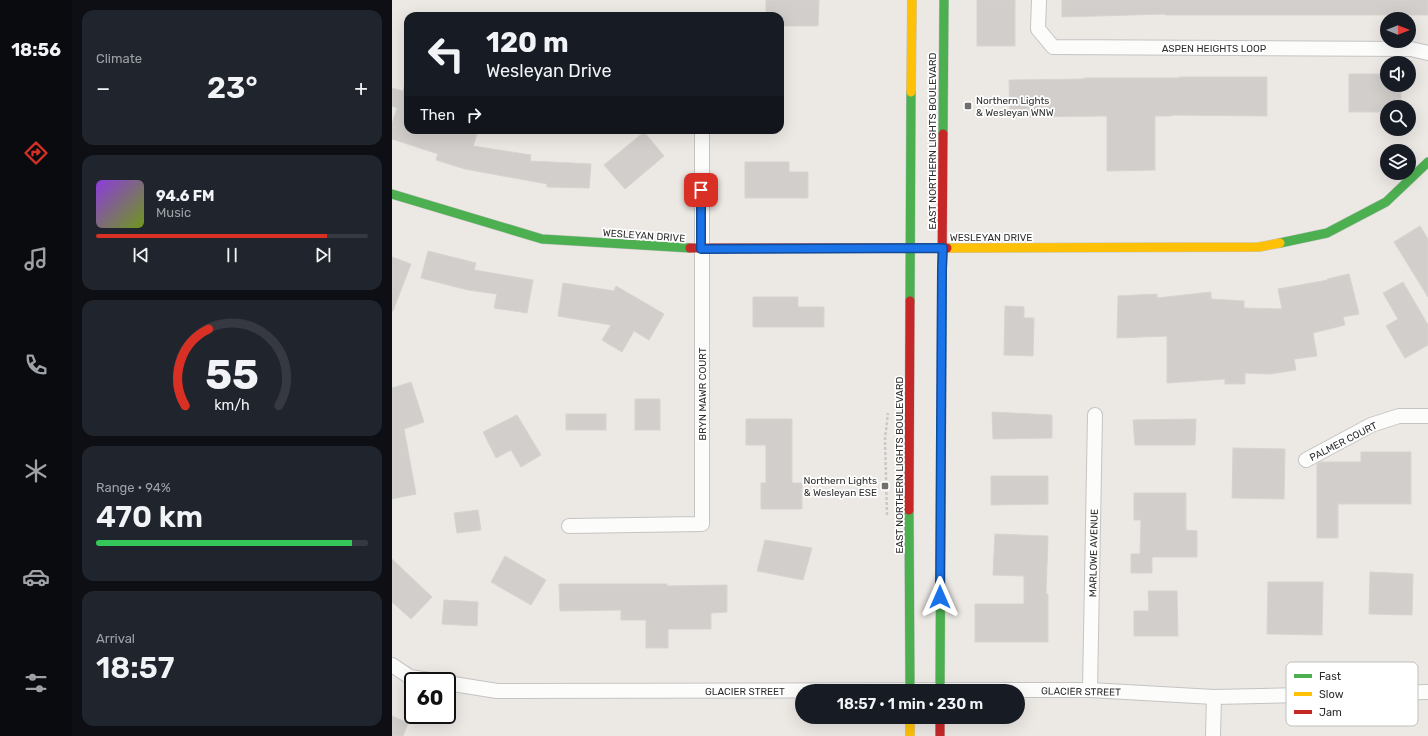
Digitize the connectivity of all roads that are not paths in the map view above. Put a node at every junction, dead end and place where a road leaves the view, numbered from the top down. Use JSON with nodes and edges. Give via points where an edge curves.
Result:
{"nodes":[{"id":1,"x":912,"y":0,"type":"edge"},
{"id":2,"x":944,"y":0,"type":"edge"},
{"id":3,"x":1039,"y":0,"type":"edge"},
{"id":4,"x":1428,"y":54,"type":"edge"},
{"id":5,"x":702,"y":134,"type":"edge"},
{"id":6,"x":1428,"y":162,"type":"edge"},
{"id":7,"x":392,"y":194,"type":"edge"},
{"id":8,"x":910,"y":248,"type":"junction"},
{"id":9,"x":943,"y":248,"type":"junction"},
{"id":10,"x":701,"y":249,"type":"junction"},
{"id":11,"x":1094,"y":415,"type":"dead end"},
{"id":12,"x":1428,"y":416,"type":"edge"},
{"id":13,"x":1306,"y":460,"type":"dead end"},
{"id":14,"x":569,"y":526,"type":"dead end"},
{"id":15,"x":392,"y":665,"type":"edge"},
{"id":16,"x":404,"y":673,"type":"edge"},
{"id":17,"x":456,"y":684,"type":"edge"},
{"id":18,"x":910,"y":684,"type":"edge"},
{"id":19,"x":940,"y":684,"type":"edge"},
{"id":20,"x":1025,"y":690,"type":"edge"},
{"id":21,"x":1090,"y":690,"type":"junction"},
{"id":22,"x":795,"y":691,"type":"edge"},
{"id":23,"x":1418,"y":692,"type":"edge"},
{"id":24,"x":1428,"y":692,"type":"edge"},
{"id":25,"x":1286,"y":695,"type":"edge"},
{"id":26,"x":1214,"y":696,"type":"junction"},
{"id":27,"x":910,"y":724,"type":"edge"},
{"id":28,"x":940,"y":724,"type":"edge"},
{"id":29,"x":910,"y":736,"type":"edge"},
{"id":30,"x":940,"y":736,"type":"edge"},
{"id":31,"x":1213,"y":736,"type":"edge"}],
"edges":[{"from":1,"to":8,"type":"main road","name":"EAST NORTHERN LIGHTS BOULEVARD"},
{"from":2,"to":9,"type":"main road","name":"EAST NORTHERN LIGHTS BOULEVARD"},
{"from":3,"to":4,"type":"street","name":"ASPEN HEIGHTS LOOP","via":[[1038,29],[1053,47],[1411,49]]},
{"from":5,"to":10,"type":"street","name":"BRYN MAWR COURT"},
{"from":6,"to":9,"type":"main road","name":"WESLEYAN DRIVE","via":[[1386,202],[1327,233],[1259,247]]},
{"from":7,"to":10,"type":"main road","name":"WESLEYAN DRIVE","via":[[542,239]]},
{"from":8,"to":9,"type":"main road","name":"WESLEYAN DRIVE"},
{"from":8,"to":10,"type":"main road","name":"WESLEYAN DRIVE"},
{"from":8,"to":18,"type":"main road","name":"EAST NORTHERN LIGHTS BOULEVARD"},
{"from":9,"to":19,"type":"main road","name":"EAST NORTHERN LIGHTS BOULEVARD"},
{"from":10,"to":14,"type":"street","name":"BRYN MAWR COURT","via":[[702,524]]},
{"from":11,"to":21,"type":"street","name":"MARLOWE AVENUE"},
{"from":12,"to":13,"type":"street","name":"PALMER COURT","via":[[1399,416],[1371,425]]},
{"from":15,"to":16,"type":"street"},
{"from":17,"to":22,"type":"street","name":"GLACIER STREET","via":[[497,691]]},
{"from":20,"to":21,"type":"street","name":"GLACIER STREET"},
{"from":21,"to":26,"type":"street","name":"GLACIER STREET"},
{"from":23,"to":24,"type":"street","name":"GLACIER STREET"},
{"from":25,"to":26,"type":"street","name":"GLACIER STREET"},
{"from":26,"to":31,"type":"street"},
{"from":27,"to":29,"type":"main road"},
{"from":28,"to":30,"type":"main road"}]}
